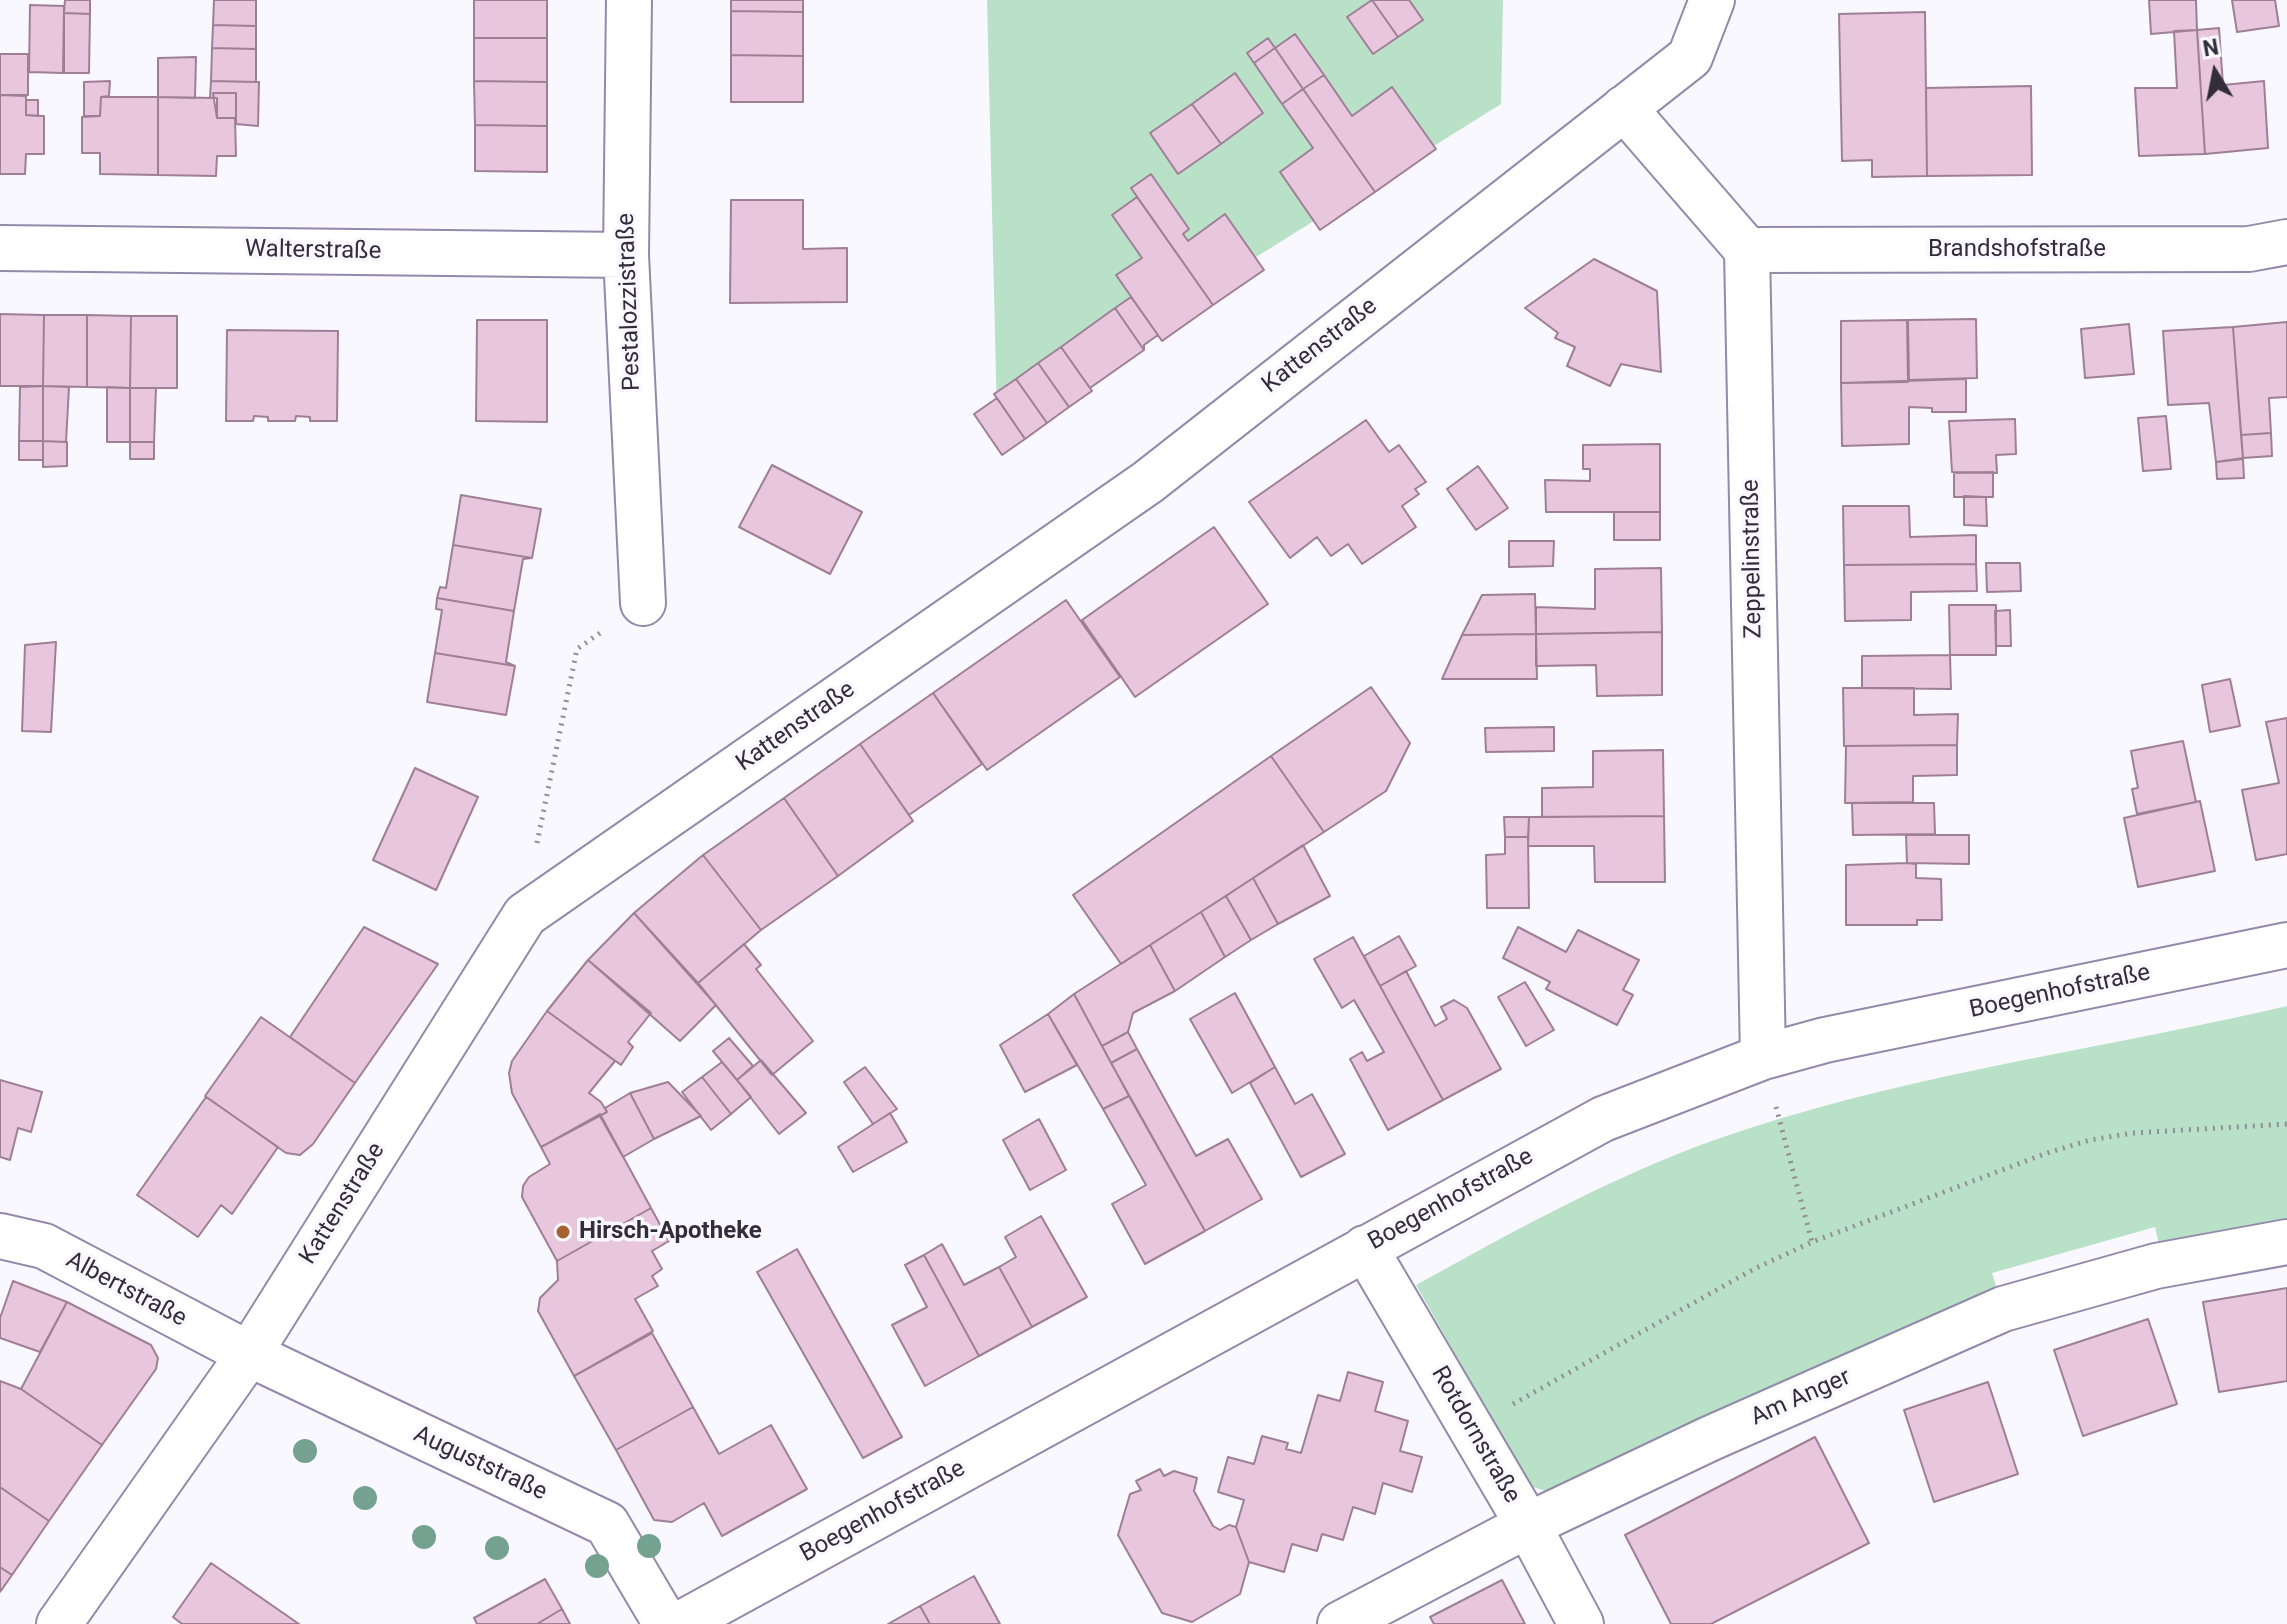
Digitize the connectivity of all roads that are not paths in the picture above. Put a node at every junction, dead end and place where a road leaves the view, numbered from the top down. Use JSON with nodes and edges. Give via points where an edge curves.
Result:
{"nodes":[{"id":1,"x":629,"y":0,"type":"edge"},
{"id":2,"x":1712,"y":0,"type":"edge"},
{"id":3,"x":1624,"y":108,"type":"junction"},
{"id":4,"x":2287,"y":242,"type":"edge"},
{"id":5,"x":0,"y":248,"type":"edge"},
{"id":6,"x":1747,"y":250,"type":"junction"},
{"id":7,"x":626,"y":255,"type":"junction"},
{"id":8,"x":643,"y":603,"type":"road end"},
{"id":9,"x":2287,"y":945,"type":"edge"},
{"id":10,"x":1763,"y":1057,"type":"junction"},
{"id":11,"x":0,"y":1236,"type":"edge"},
{"id":12,"x":2287,"y":1242,"type":"edge"},
{"id":13,"x":1365,"y":1248,"type":"junction"},
{"id":14,"x":249,"y":1354,"type":"junction"},
{"id":15,"x":1528,"y":1525,"type":"junction"},
{"id":16,"x":59,"y":1624,"type":"edge"},
{"id":17,"x":666,"y":1624,"type":"edge"},
{"id":18,"x":680,"y":1624,"type":"edge"},
{"id":19,"x":1340,"y":1624,"type":"edge"},
{"id":20,"x":1581,"y":1624,"type":"edge"}],
"edges":[{"from":1,"to":7,"type":"street","name":"Pestalozzistraße"},
{"from":2,"to":3,"type":"street","name":"Kattenstraße","via":[[1690,57]]},
{"from":3,"to":6,"type":"street"},
{"from":3,"to":14,"type":"street","name":"Kattenstraße","via":[[1148,482],[525,915]]},
{"from":4,"to":6,"type":"street","name":"Brandshofstraße","via":[[2249,249]]},
{"from":5,"to":7,"type":"street","name":"Walterstraße"},
{"from":6,"to":10,"type":"street","name":"Zeppelinstraße"},
{"from":7,"to":8,"type":"street","name":"Pestalozzistraße"},
{"from":9,"to":10,"type":"street","name":"Boegenhofstraße"},
{"from":10,"to":13,"type":"street","name":"Boegenhofstraße","via":[[1603,1119]]},
{"from":11,"to":14,"type":"street","name":"Albertstraße","via":[[44,1246]]},
{"from":12,"to":15,"type":"street","name":"Am Anger","via":[[2156,1266],[2003,1309]]},
{"from":13,"to":15,"type":"street","name":"Rotdornstraße"},
{"from":13,"to":18,"type":"street","name":"Boegenhofstraße"},
{"from":14,"to":16,"type":"street","name":"Kattenstraße"},
{"from":14,"to":17,"type":"street","name":"Auguststraße","via":[[607,1524]]},
{"from":15,"to":19,"type":"street","name":"Am Anger"},
{"from":15,"to":20,"type":"street","name":"Rotdornstraße"}]}
